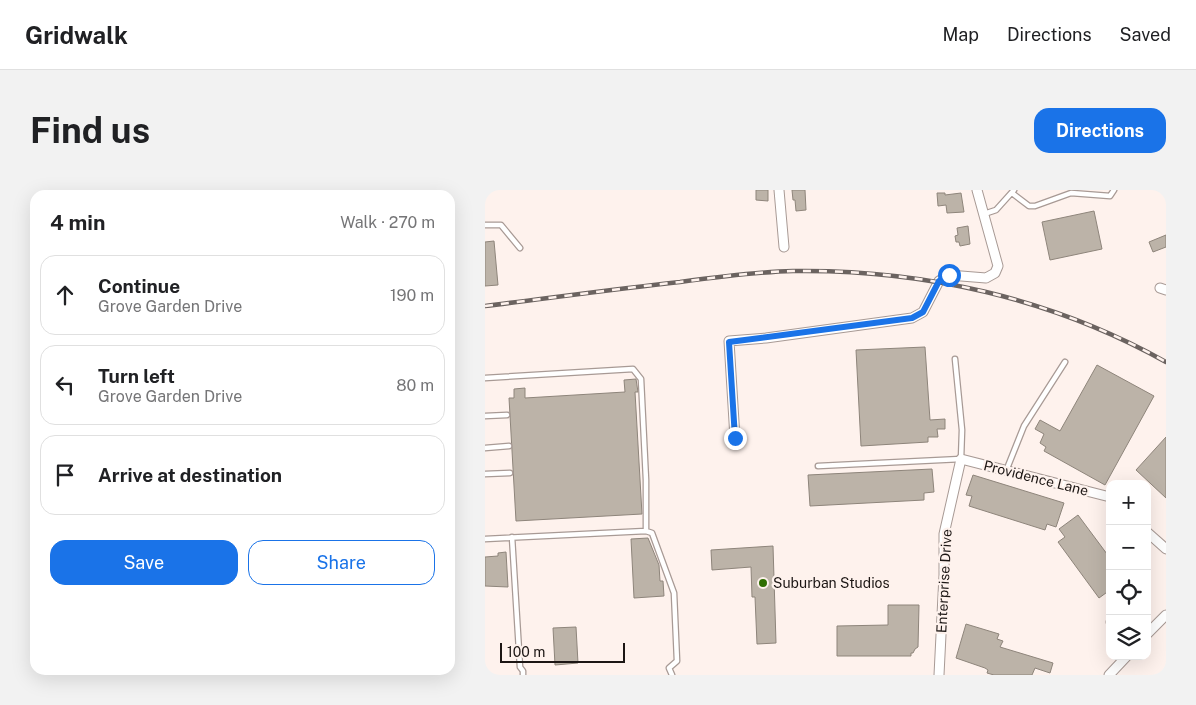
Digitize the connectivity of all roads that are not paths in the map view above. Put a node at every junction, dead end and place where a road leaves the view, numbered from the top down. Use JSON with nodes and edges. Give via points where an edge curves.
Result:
{"nodes":[{"id":1,"x":779,"y":190,"type":"edge"},
{"id":2,"x":977,"y":190,"type":"edge"},
{"id":3,"x":1114,"y":190,"type":"edge"},
{"id":4,"x":1013,"y":191,"type":"edge"},
{"id":5,"x":984,"y":214,"type":"junction"},
{"id":6,"x":485,"y":224,"type":"edge"},
{"id":7,"x":784,"y":247,"type":"dead end"},
{"id":8,"x":520,"y":248,"type":"dead end"},
{"id":9,"x":955,"y":359,"type":"dead end"},
{"id":10,"x":1065,"y":362,"type":"dead end"},
{"id":11,"x":485,"y":378,"type":"edge"},
{"id":12,"x":507,"y":415,"type":"dead end"},
{"id":13,"x":485,"y":416,"type":"edge"},
{"id":14,"x":735,"y":438,"type":"dead end"},
{"id":15,"x":509,"y":446,"type":"dead end"},
{"id":16,"x":485,"y":448,"type":"edge"},
{"id":17,"x":961,"y":459,"type":"junction"},
{"id":18,"x":819,"y":466,"type":"dead end"},
{"id":19,"x":1006,"y":470,"type":"junction"},
{"id":20,"x":510,"y":473,"type":"dead end"},
{"id":21,"x":485,"y":474,"type":"edge"},
{"id":22,"x":1106,"y":496,"type":"edge"},
{"id":23,"x":646,"y":531,"type":"junction"},
{"id":24,"x":1151,"y":536,"type":"edge"},
{"id":25,"x":512,"y":537,"type":"junction"},
{"id":26,"x":485,"y":539,"type":"edge"},
{"id":27,"x":1166,"y":549,"type":"edge"},
{"id":28,"x":1166,"y":615,"type":"edge"},
{"id":29,"x":1151,"y":630,"type":"edge"},
{"id":30,"x":1123,"y":660,"type":"edge"},
{"id":31,"x":523,"y":675,"type":"edge"},
{"id":32,"x":671,"y":675,"type":"edge"},
{"id":33,"x":939,"y":675,"type":"edge"},
{"id":34,"x":1109,"y":675,"type":"edge"}],
"edges":[{"from":1,"to":7,"type":"street"},
{"from":2,"to":5,"type":"street"},
{"from":3,"to":4,"type":"lane","via":[[1110,196],[1071,193],[1035,206],[1029,206]]},
{"from":4,"to":5,"type":"lane","via":[[996,210]]},
{"from":5,"to":14,"type":"street","via":[[998,266],[995,273],[986,278],[949,275],[939,281],[923,312],[912,318],[729,342]]},
{"from":6,"to":8,"type":"lane","via":[[501,225]]},
{"from":9,"to":17,"type":"lane","via":[[962,430]]},
{"from":10,"to":19,"type":"lane","via":[[1023,426]]},
{"from":11,"to":23,"type":"lane","via":[[633,369],[641,380]]},
{"from":12,"to":13,"type":"lane"},
{"from":15,"to":16,"type":"lane"},
{"from":17,"to":18,"type":"lane"},
{"from":17,"to":19,"type":"street","name":"Providence Lane"},
{"from":17,"to":33,"type":"street","name":"Enterprise Drive","via":[[944,534]]},
{"from":19,"to":22,"type":"street","name":"Providence Lane"},
{"from":20,"to":21,"type":"lane"},
{"from":23,"to":25,"type":"lane"},
{"from":23,"to":32,"type":"lane","via":[[652,533],[674,593],[677,661],[669,668]]},
{"from":24,"to":27,"type":"street"},
{"from":25,"to":26,"type":"lane"},
{"from":25,"to":31,"type":"lane"},
{"from":28,"to":29,"type":"street"},
{"from":30,"to":34,"type":"street"}]}
